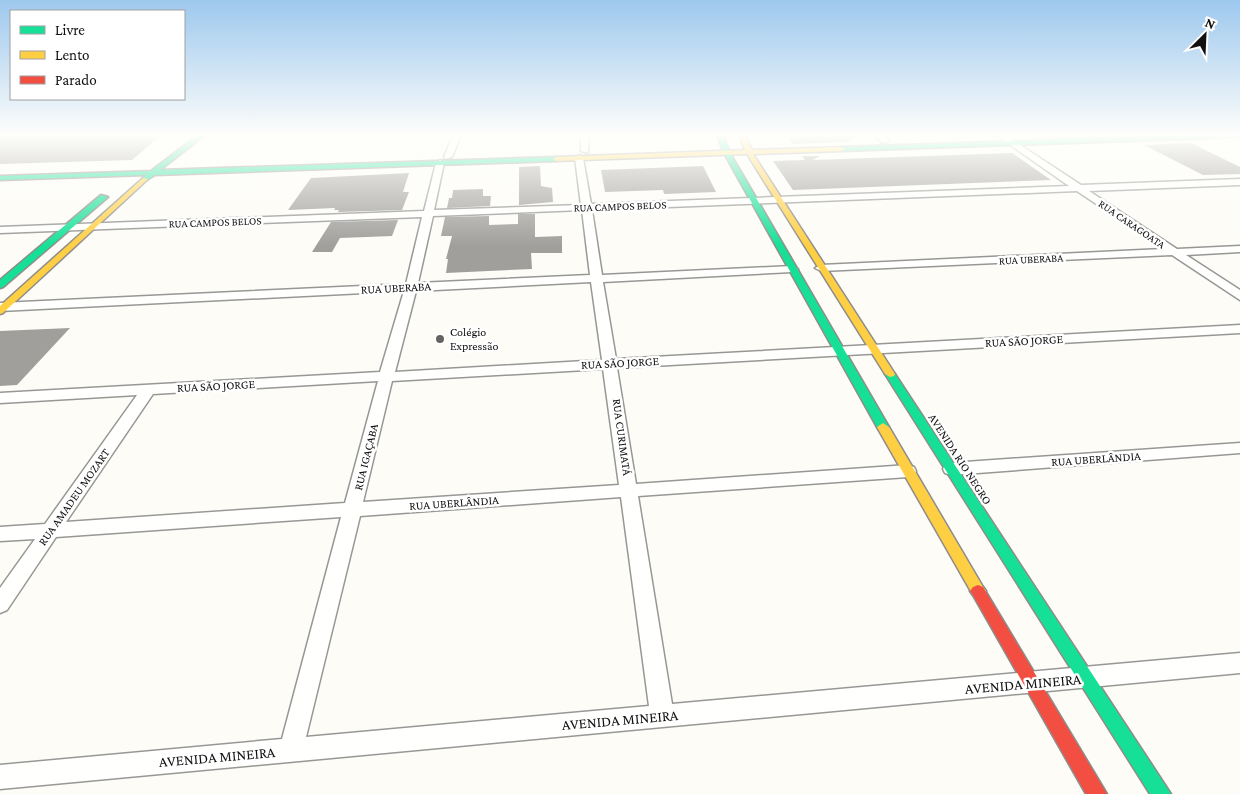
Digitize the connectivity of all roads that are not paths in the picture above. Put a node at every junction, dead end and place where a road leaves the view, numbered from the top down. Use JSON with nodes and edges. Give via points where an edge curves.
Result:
{"nodes":[{"id":1,"x":136,"y":172,"type":"edge"},
{"id":2,"x":145,"y":172,"type":"edge"},
{"id":3,"x":441,"y":172,"type":"edge"},
{"id":4,"x":584,"y":172,"type":"edge"},
{"id":5,"x":738,"y":172,"type":"edge"},
{"id":6,"x":762,"y":172,"type":"edge"},
{"id":7,"x":1055,"y":172,"type":"edge"},
{"id":8,"x":132,"y":173,"type":"junction"},
{"id":9,"x":0,"y":178,"type":"edge"},
{"id":10,"x":1240,"y":182,"type":"edge"},
{"id":11,"x":1079,"y":188,"type":"junction"},
{"id":12,"x":778,"y":200,"type":"junction"},
{"id":13,"x":753,"y":201,"type":"junction"},
{"id":14,"x":588,"y":207,"type":"junction"},
{"id":15,"x":429,"y":214,"type":"junction"},
{"id":16,"x":93,"y":227,"type":"junction"},
{"id":17,"x":67,"y":228,"type":"junction"},
{"id":18,"x":0,"y":230,"type":"edge"},
{"id":19,"x":1240,"y":249,"type":"edge"},
{"id":20,"x":1174,"y":252,"type":"junction"},
{"id":21,"x":821,"y":268,"type":"junction"},
{"id":22,"x":792,"y":269,"type":"junction"},
{"id":23,"x":598,"y":279,"type":"junction"},
{"id":24,"x":0,"y":285,"type":"edge"},
{"id":25,"x":411,"y":288,"type":"junction"},
{"id":26,"x":1240,"y":296,"type":"edge"},
{"id":27,"x":1,"y":308,"type":"edge"},
{"id":28,"x":1240,"y":329,"type":"edge"},
{"id":29,"x":874,"y":349,"type":"junction"},
{"id":30,"x":839,"y":351,"type":"junction"},
{"id":31,"x":611,"y":364,"type":"junction"},
{"id":32,"x":386,"y":376,"type":"junction"},
{"id":33,"x":148,"y":390,"type":"junction"},
{"id":34,"x":0,"y":398,"type":"edge"},
{"id":35,"x":1240,"y":448,"type":"edge"},
{"id":36,"x":951,"y":469,"type":"junction"},
{"id":37,"x":908,"y":470,"type":"junction"},
{"id":38,"x":629,"y":490,"type":"junction"},
{"id":39,"x":352,"y":510,"type":"junction"},
{"id":40,"x":50,"y":531,"type":"junction"},
{"id":41,"x":0,"y":534,"type":"edge"},
{"id":42,"x":0,"y":604,"type":"edge"},
{"id":43,"x":1240,"y":663,"type":"edge"},
{"id":44,"x":1086,"y":678,"type":"junction"},
{"id":45,"x":1031,"y":683,"type":"junction"},
{"id":46,"x":662,"y":717,"type":"junction"},
{"id":47,"x":291,"y":750,"type":"junction"},
{"id":48,"x":0,"y":777,"type":"edge"},
{"id":49,"x":1097,"y":794,"type":"edge"},
{"id":50,"x":1161,"y":794,"type":"edge"}],
"edges":[{"from":1,"to":8,"type":"main road"},
{"from":2,"to":16,"type":"main road"},
{"from":3,"to":15,"type":"street","name":"RUA IGAÇABA"},
{"from":4,"to":14,"type":"street","name":"RUA CURIMATÁ"},
{"from":5,"to":13,"type":"main road"},
{"from":6,"to":12,"type":"main road","name":"AVENIDA RIO NEGRO"},
{"from":7,"to":11,"type":"street","name":"RUA CARAGOATA"},
{"from":8,"to":9,"type":"main road"},
{"from":8,"to":17,"type":"main road"},
{"from":10,"to":11,"type":"street","name":"RUA CAMPOS BELOS"},
{"from":11,"to":12,"type":"street","name":"RUA CAMPOS BELOS"},
{"from":11,"to":20,"type":"street","name":"RUA CARAGOATA"},
{"from":12,"to":13,"type":"street","name":"RUA CAMPOS BELOS"},
{"from":12,"to":21,"type":"main road","name":"AVENIDA RIO NEGRO"},
{"from":13,"to":14,"type":"street","name":"RUA CAMPOS BELOS"},
{"from":13,"to":22,"type":"main road"},
{"from":14,"to":15,"type":"street","name":"RUA CAMPOS BELOS"},
{"from":14,"to":23,"type":"street","name":"RUA CURIMATÁ"},
{"from":15,"to":16,"type":"street","name":"RUA CAMPOS BELOS"},
{"from":15,"to":25,"type":"street","name":"RUA IGAÇABA"},
{"from":16,"to":17,"type":"street","name":"RUA CAMPOS BELOS"},
{"from":16,"to":27,"type":"main road"},
{"from":17,"to":18,"type":"street","name":"RUA CAMPOS BELOS"},
{"from":17,"to":24,"type":"main road"},
{"from":19,"to":20,"type":"street","name":"RUA UBERABA"},
{"from":20,"to":21,"type":"street","name":"RUA UBERABA"},
{"from":20,"to":26,"type":"street","name":"RUA CARAGOATA"},
{"from":21,"to":29,"type":"main road","name":"AVENIDA RIO NEGRO"},
{"from":22,"to":23,"type":"street","name":"RUA UBERABA"},
{"from":22,"to":30,"type":"main road"},
{"from":23,"to":25,"type":"street","name":"RUA UBERABA"},
{"from":23,"to":31,"type":"street","name":"RUA CURIMATÁ"},
{"from":25,"to":27,"type":"street","name":"RUA UBERABA"},
{"from":25,"to":32,"type":"street","name":"RUA IGAÇABA"},
{"from":28,"to":29,"type":"street","name":"RUA SÃO JORGE"},
{"from":29,"to":30,"type":"street","name":"RUA SÃO JORGE"},
{"from":29,"to":36,"type":"main road","name":"AVENIDA RIO NEGRO"},
{"from":30,"to":31,"type":"street","name":"RUA SÃO JORGE"},
{"from":30,"to":37,"type":"main road"},
{"from":31,"to":32,"type":"street","name":"RUA SÃO JORGE"},
{"from":31,"to":38,"type":"street","name":"RUA CURIMATÁ"},
{"from":32,"to":33,"type":"street","name":"RUA SÃO JORGE"},
{"from":32,"to":39,"type":"street","name":"RUA IGAÇABA"},
{"from":33,"to":34,"type":"street","name":"RUA SÃO JORGE"},
{"from":33,"to":40,"type":"street","name":"RUA AMADEU MOZART"},
{"from":35,"to":36,"type":"street","name":"RUA UBERLÂNDIA"},
{"from":36,"to":44,"type":"main road","name":"AVENIDA RIO NEGRO"},
{"from":37,"to":38,"type":"street","name":"RUA UBERLÂNDIA"},
{"from":37,"to":45,"type":"main road"},
{"from":38,"to":39,"type":"street","name":"RUA UBERLÂNDIA"},
{"from":38,"to":46,"type":"street","name":"RUA CURIMATÁ"},
{"from":39,"to":40,"type":"street","name":"RUA UBERLÂNDIA"},
{"from":39,"to":47,"type":"street","name":"RUA IGAÇABA"},
{"from":40,"to":41,"type":"street","name":"RUA UBERLÂNDIA"},
{"from":40,"to":42,"type":"street","name":"RUA AMADEU MOZART"},
{"from":43,"to":44,"type":"street","name":"AVENIDA MINEIRA"},
{"from":44,"to":45,"type":"street","name":"AVENIDA MINEIRA"},
{"from":44,"to":50,"type":"main road","name":"AVENIDA RIO NEGRO"},
{"from":45,"to":46,"type":"street","name":"AVENIDA MINEIRA"},
{"from":45,"to":49,"type":"main road"},
{"from":46,"to":47,"type":"street","name":"AVENIDA MINEIRA"},
{"from":47,"to":48,"type":"street","name":"AVENIDA MINEIRA"}]}
